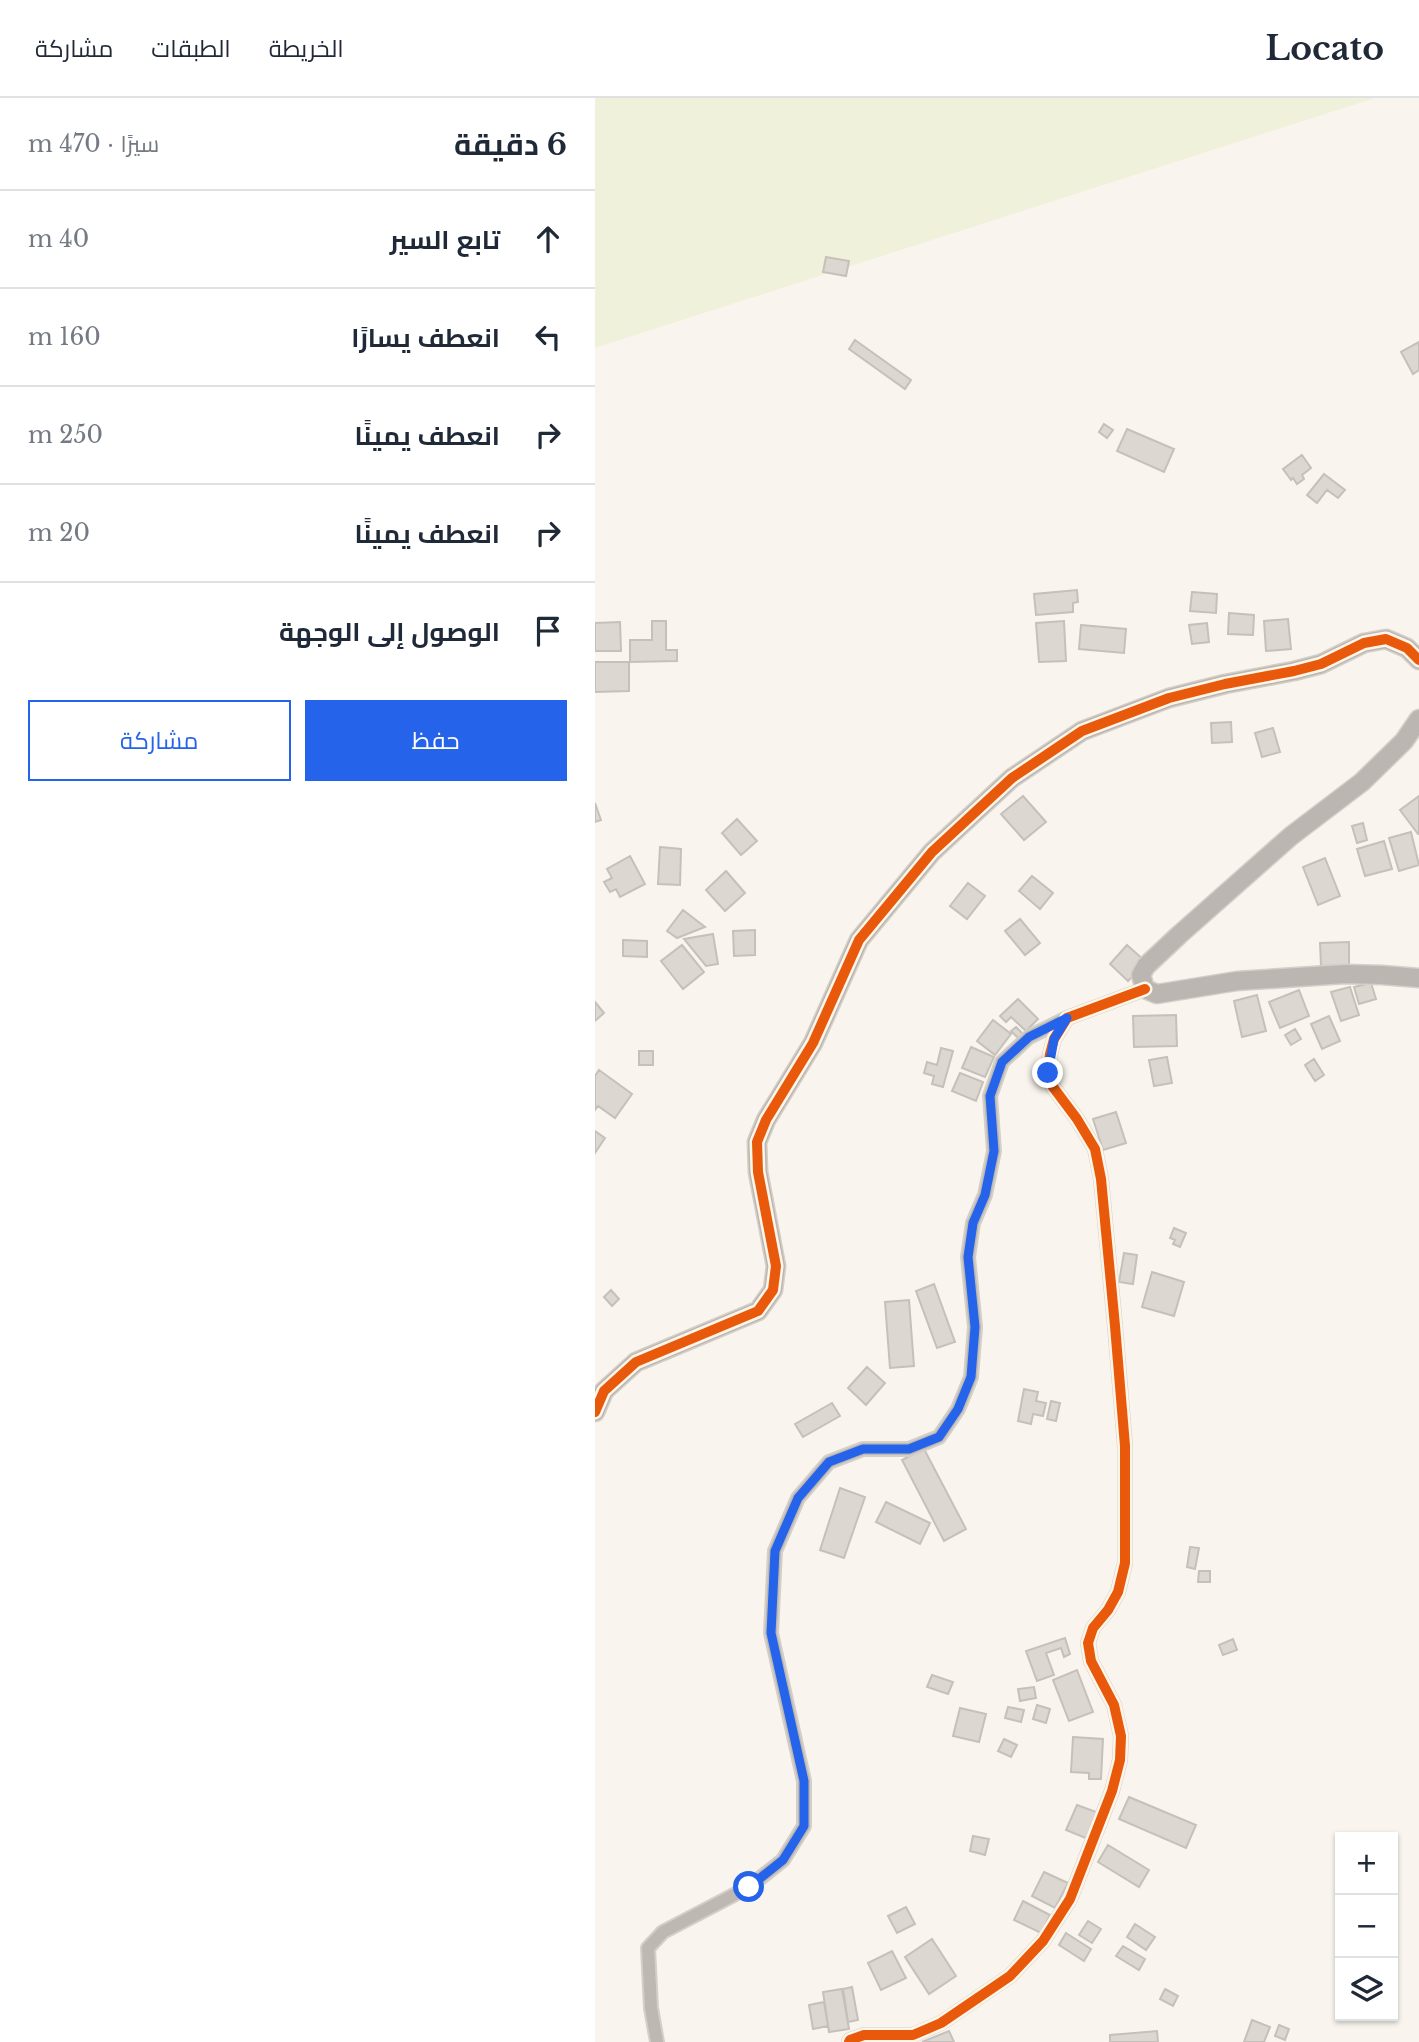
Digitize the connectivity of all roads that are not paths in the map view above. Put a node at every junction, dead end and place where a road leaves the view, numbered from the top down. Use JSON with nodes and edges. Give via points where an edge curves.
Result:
{"nodes":[{"id":1,"x":1419,"y":660,"type":"edge"},
{"id":2,"x":1419,"y":719,"type":"edge"},
{"id":3,"x":1419,"y":978,"type":"edge"},
{"id":4,"x":1145,"y":989,"type":"junction"},
{"id":5,"x":1067,"y":1018,"type":"junction"},
{"id":6,"x":595,"y":1412,"type":"edge"},
{"id":7,"x":657,"y":2042,"type":"edge"},
{"id":8,"x":849,"y":2042,"type":"edge"}],
"edges":[{"from":1,"to":6,"type":"street","via":[[1408,648],[1386,639],[1364,643],[1321,664],[1170,698],[1083,731],[1012,778],[932,852],[859,940],[813,1043],[766,1121],[757,1142],[758,1172],[776,1266],[773,1290],[758,1311],[636,1362],[604,1391]]},
{"from":2,"to":4,"type":"street","via":[[1404,741],[1362,782],[1291,836],[1146,966],[1141,975]]},
{"from":3,"to":4,"type":"street","via":[[1345,974],[1237,981],[1157,994]]},
{"from":4,"to":5,"type":"street"},
{"from":5,"to":7,"type":"street","via":[[1029,1037],[1002,1062],[990,1096],[994,1151],[968,1257],[975,1327],[971,1377],[958,1409],[939,1437],[909,1449],[863,1449],[829,1462],[798,1498],[775,1551],[771,1633],[804,1781],[804,1826],[783,1860],[766,1874],[663,1932],[648,1948]]},
{"from":5,"to":8,"type":"street","via":[[1054,1039],[1048,1073],[1095,1149],[1125,1446],[1125,1563],[1118,1592],[1088,1643],[1091,1661],[1114,1705],[1121,1736],[1120,1760],[1070,1899],[1043,1941],[1010,1976],[941,2023],[913,2035],[864,2035]]}]}
